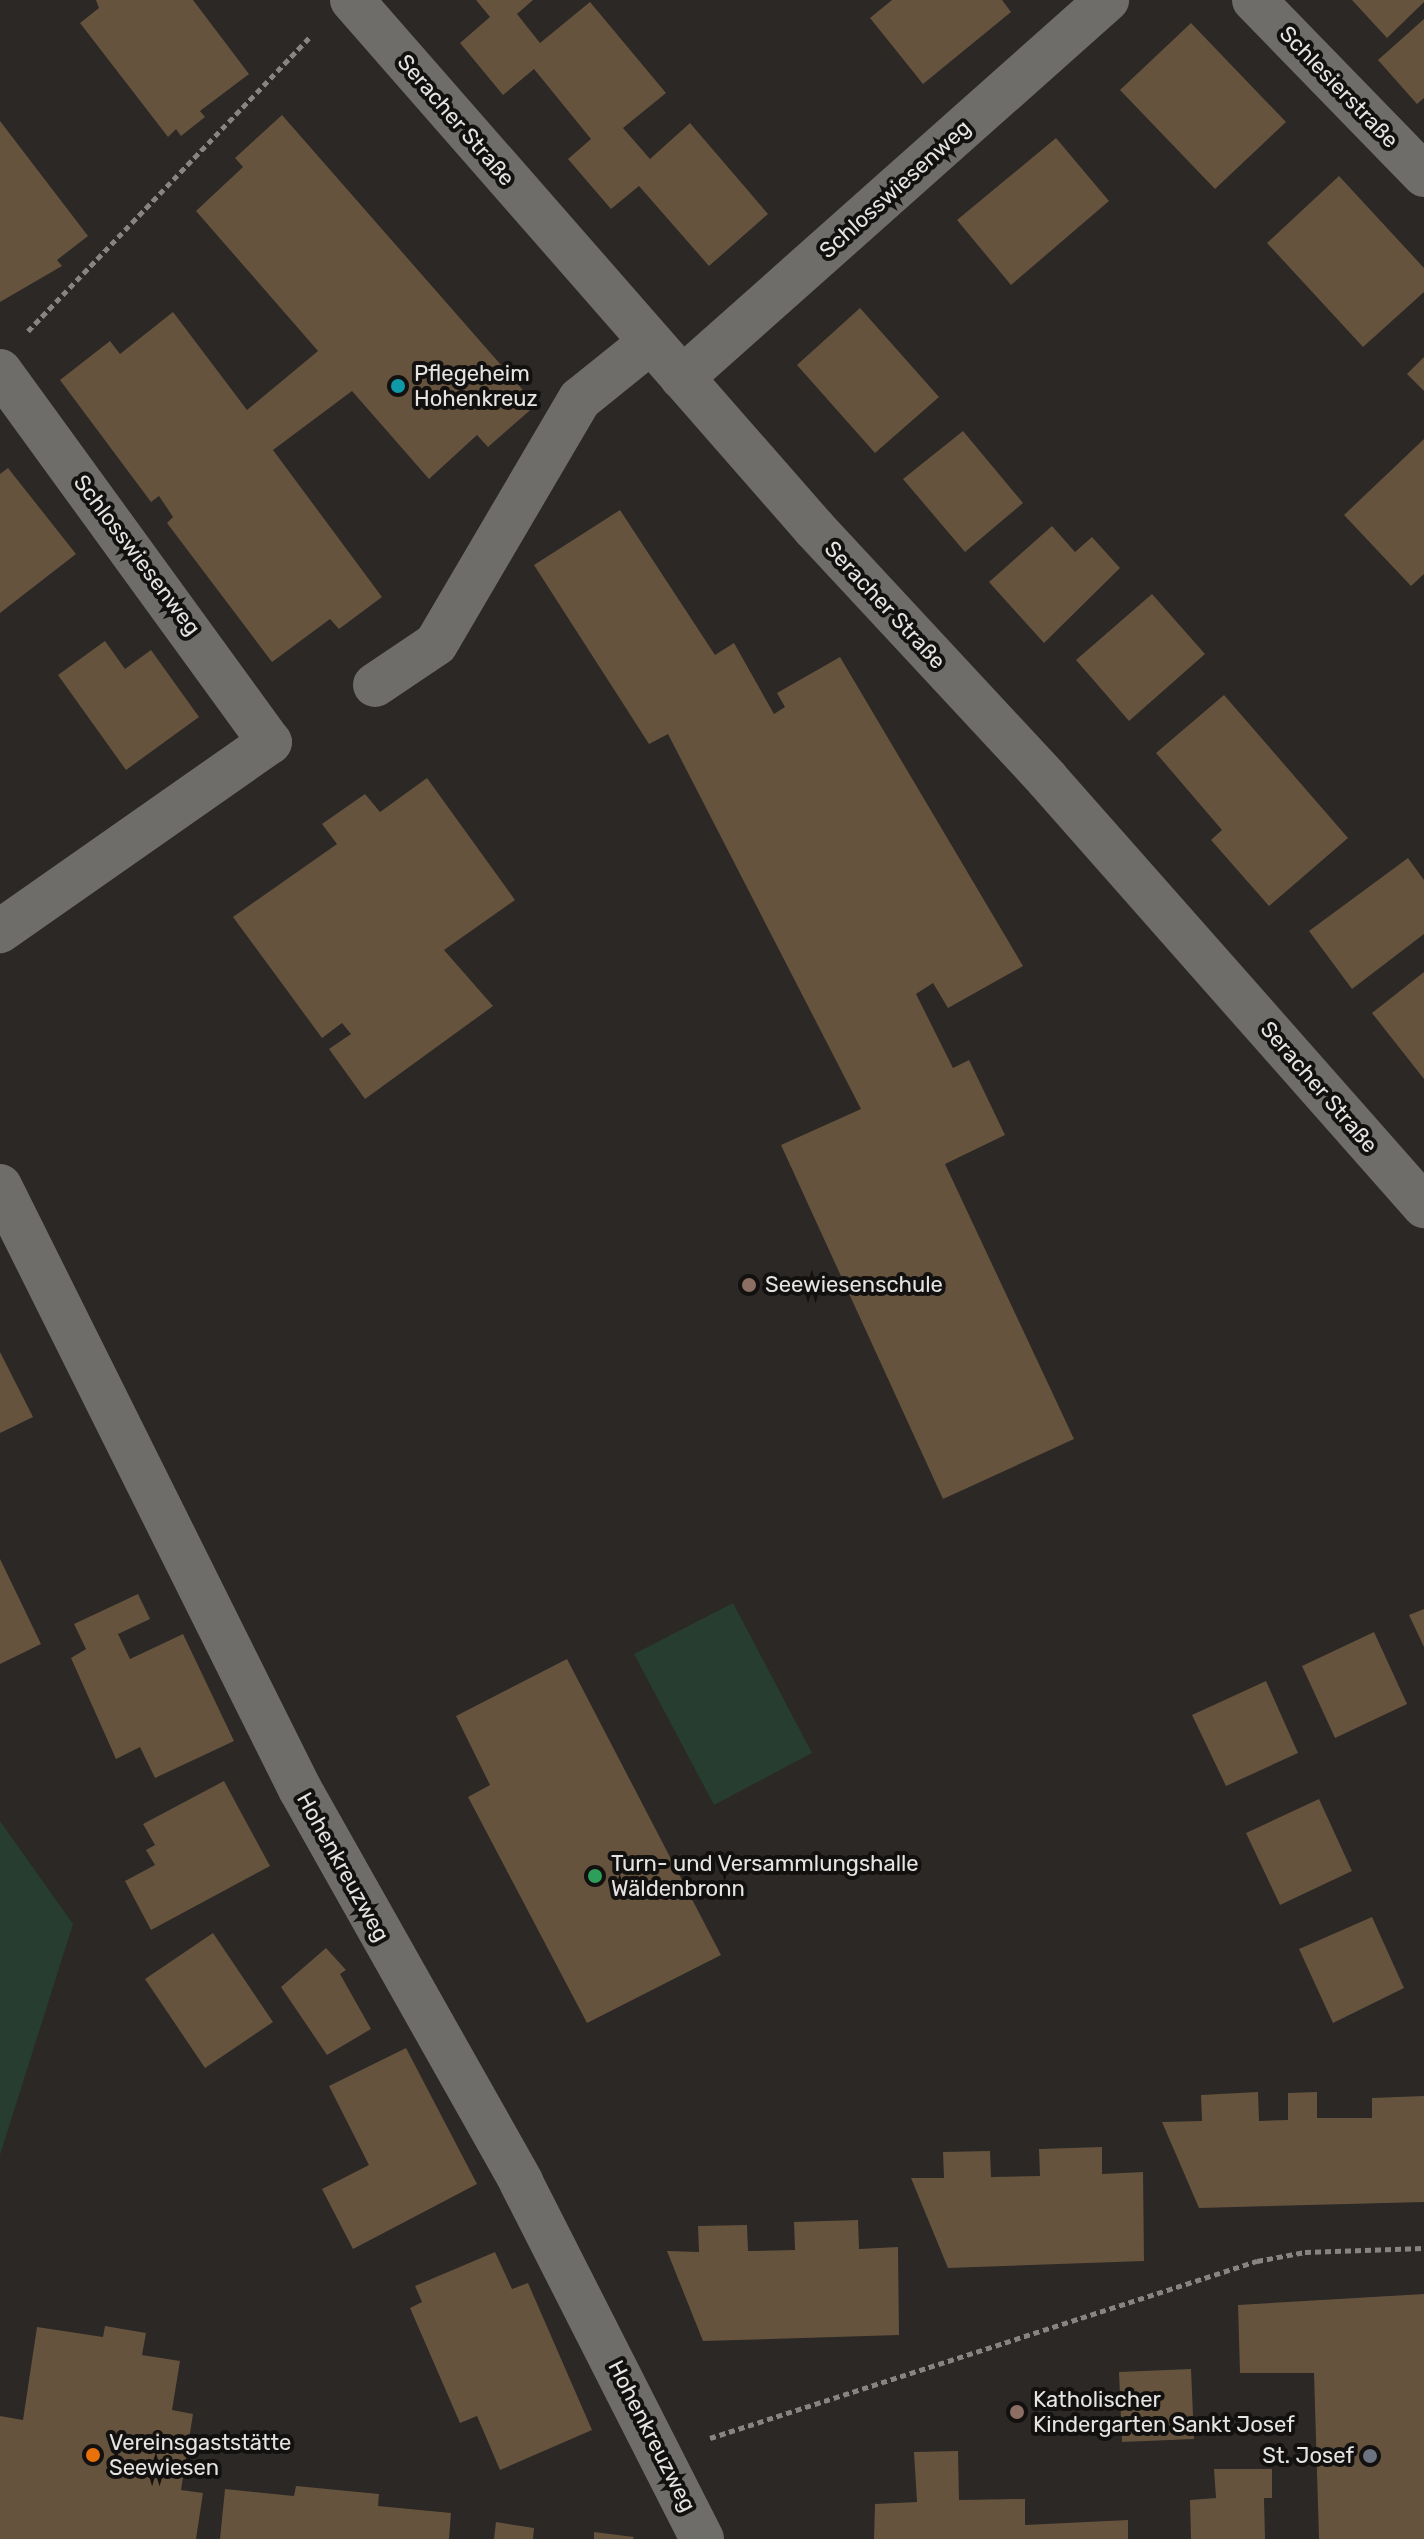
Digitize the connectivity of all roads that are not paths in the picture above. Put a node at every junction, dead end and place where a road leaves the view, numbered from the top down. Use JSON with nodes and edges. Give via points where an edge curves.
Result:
{"nodes":[{"id":1,"x":1254,"y":0,"type":"edge"},
{"id":2,"x":1094,"y":4,"type":"edge"},
{"id":3,"x":338,"y":11,"type":"edge"},
{"id":4,"x":1424,"y":175,"type":"edge"},
{"id":5,"x":651,"y":342,"type":"junction"},
{"id":6,"x":0,"y":371,"type":"edge"},
{"id":7,"x":682,"y":378,"type":"junction"},
{"id":8,"x":375,"y":685,"type":"dead end"},
{"id":9,"x":0,"y":931,"type":"edge"},
{"id":10,"x":0,"y":1186,"type":"edge"},
{"id":11,"x":1420,"y":1194,"type":"edge"},
{"id":12,"x":702,"y":2539,"type":"edge"}],
"edges":[{"from":1,"to":4,"type":"street","name":"Schlesierstraße"},
{"from":2,"to":7,"type":"street","name":"Schlosswiesenweg"},
{"from":3,"to":5,"type":"street","name":"Seracher Straße"},
{"from":5,"to":7,"type":"street","name":"Seracher Straße"},
{"from":5,"to":8,"type":"street","via":[[580,399],[436,644]]},
{"from":6,"to":9,"type":"street","name":"Schlosswiesenweg","via":[[270,742]]},
{"from":7,"to":11,"type":"street","name":"Seracher Straße"},
{"from":10,"to":12,"type":"street","name":"Hohenkreuzweg","via":[[300,1789],[521,2182],[665,2457]]}]}
